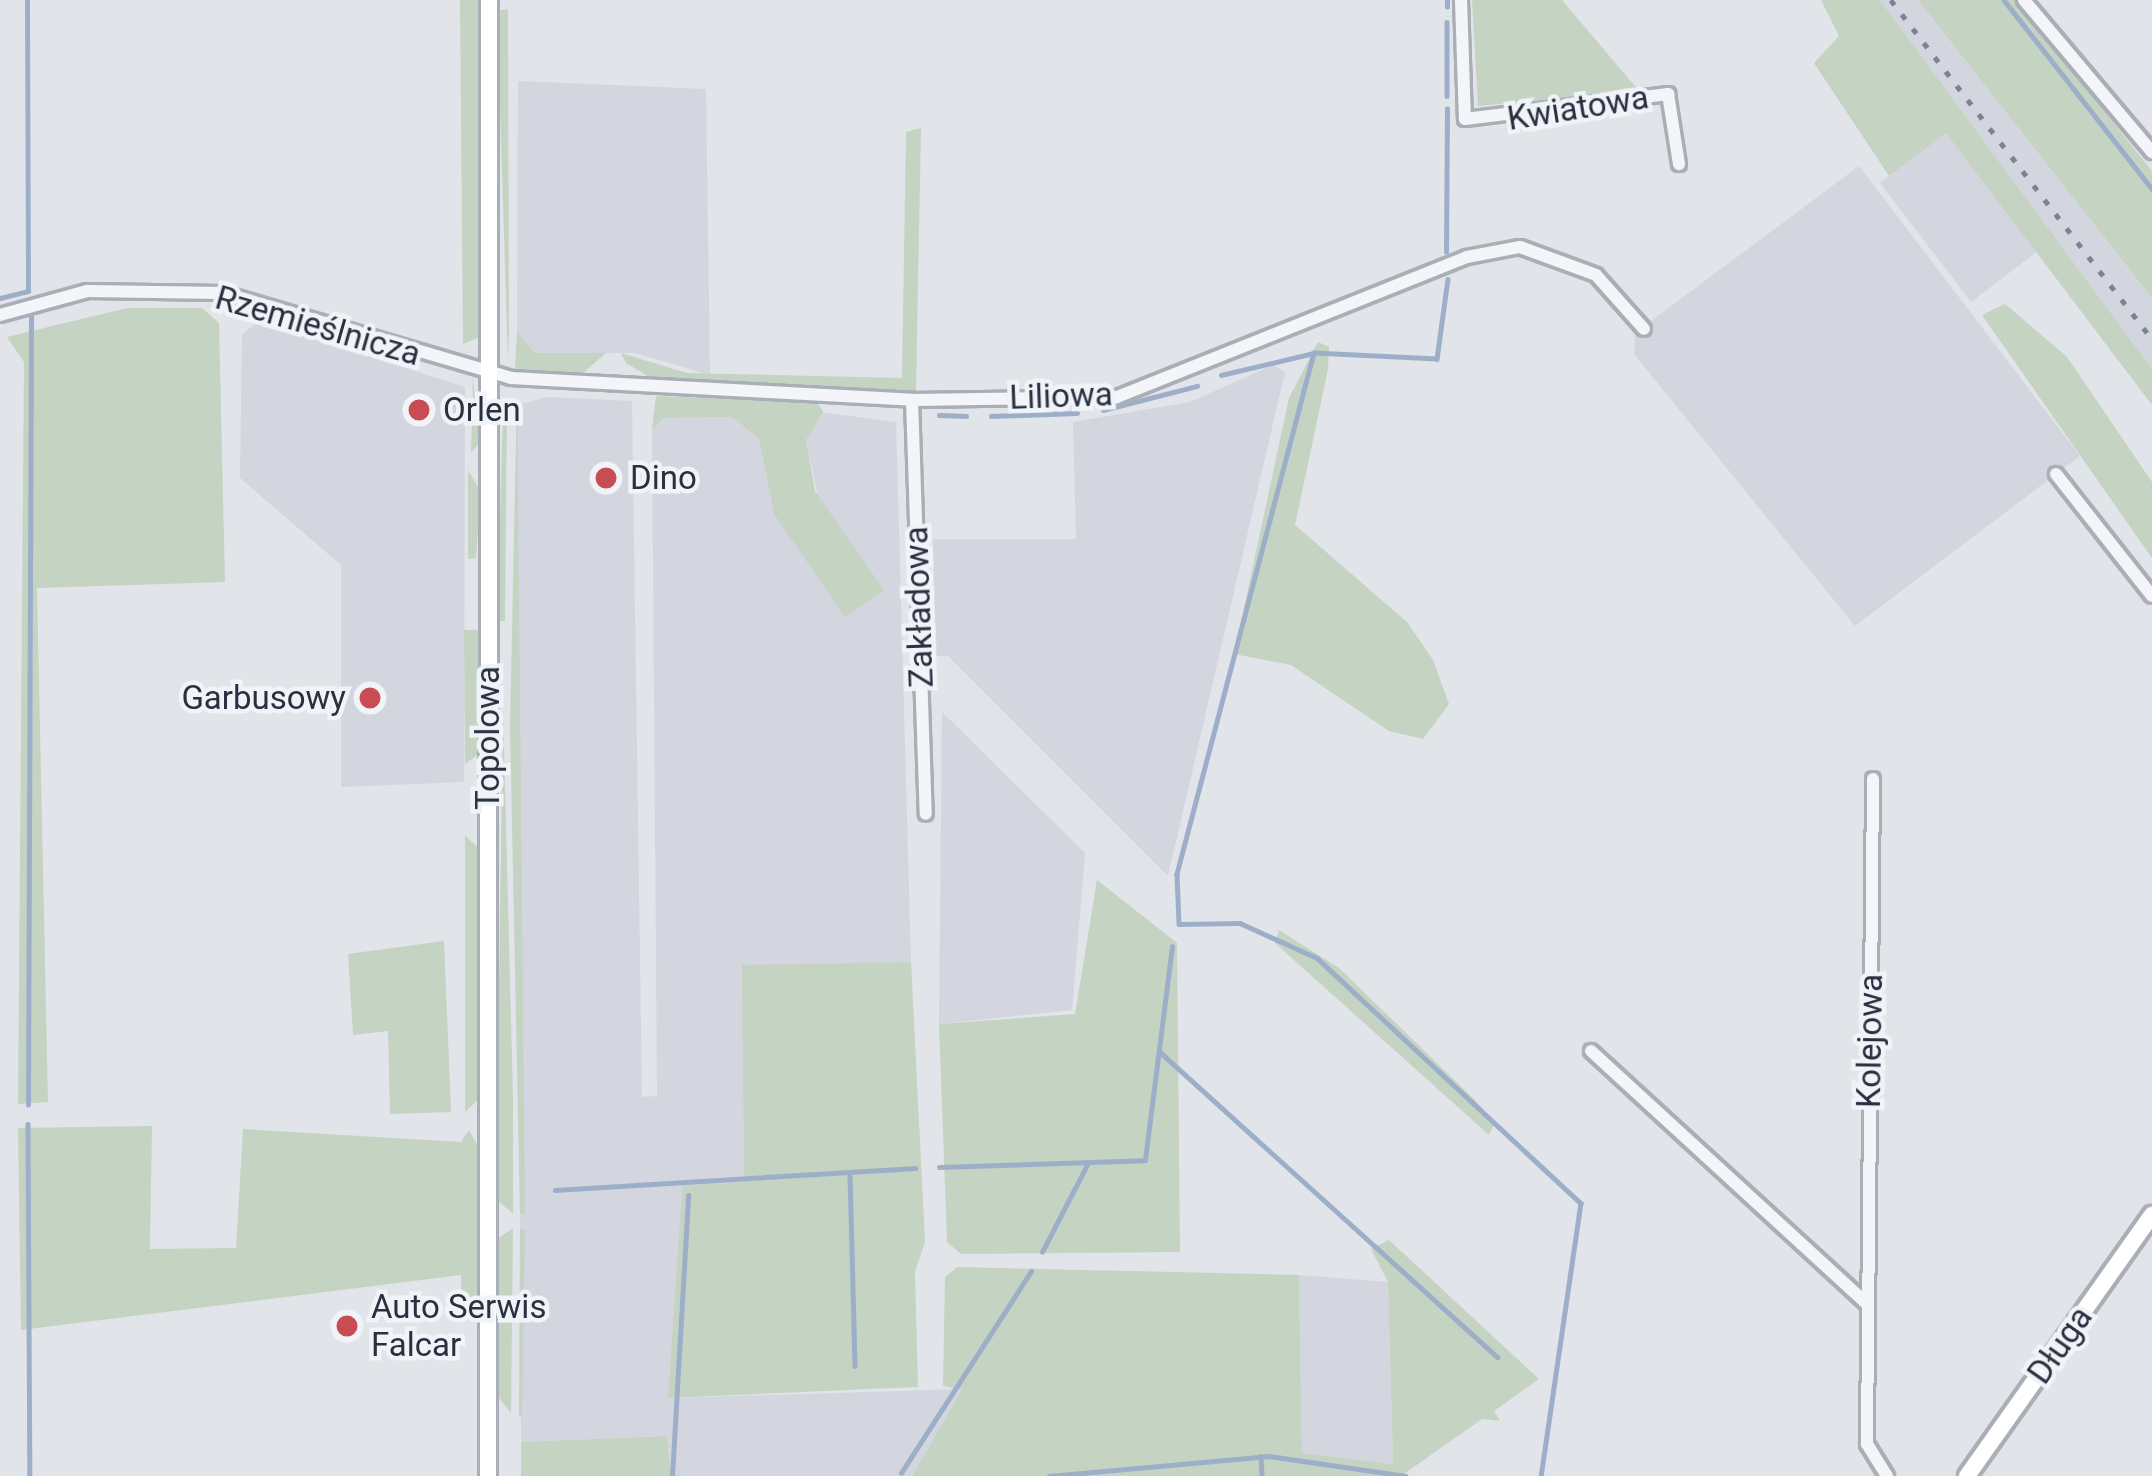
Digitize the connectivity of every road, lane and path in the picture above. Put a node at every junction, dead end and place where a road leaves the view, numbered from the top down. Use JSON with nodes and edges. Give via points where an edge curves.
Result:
{"nodes":[{"id":1,"x":489,"y":0,"type":"edge"},
{"id":2,"x":1461,"y":0,"type":"edge"},
{"id":3,"x":2024,"y":0,"type":"edge"},
{"id":4,"x":2152,"y":152,"type":"edge"},
{"id":5,"x":1679,"y":164,"type":"dead end"},
{"id":6,"x":0,"y":315,"type":"edge"},
{"id":7,"x":1644,"y":329,"type":"dead end"},
{"id":8,"x":494,"y":374,"type":"junction"},
{"id":9,"x":912,"y":400,"type":"junction"},
{"id":10,"x":2056,"y":474,"type":"dead end"},
{"id":11,"x":2152,"y":596,"type":"edge"},
{"id":12,"x":1873,"y":779,"type":"dead end"},
{"id":13,"x":926,"y":814,"type":"dead end"},
{"id":14,"x":1591,"y":1051,"type":"dead end"},
{"id":15,"x":2150,"y":1221,"type":"edge"},
{"id":16,"x":1866,"y":1303,"type":"junction"},
{"id":17,"x":488,"y":1476,"type":"edge"},
{"id":18,"x":1887,"y":1476,"type":"edge"},
{"id":19,"x":1967,"y":1476,"type":"edge"}],
"edges":[{"from":1,"to":8,"type":"main road","name":"Topolowa"},
{"from":2,"to":5,"type":"street","name":"Kwiatowa","via":[[1465,118],[1669,94]]},
{"from":3,"to":4,"type":"street"},
{"from":6,"to":8,"type":"street","name":"Rzemieślnicza","via":[[87,291],[223,293]]},
{"from":7,"to":9,"type":"street","name":"Liliowa","via":[[1578,265],[1494,248],[1117,397]]},
{"from":8,"to":9,"type":"street","name":"Liliowa"},
{"from":8,"to":17,"type":"main road","name":"Topolowa"},
{"from":9,"to":13,"type":"street","name":"Zakładowa"},
{"from":10,"to":11,"type":"street"},
{"from":12,"to":16,"type":"street","name":"Kolejowa"},
{"from":14,"to":16,"type":"street"},
{"from":15,"to":19,"type":"main road","name":"Długa"},
{"from":16,"to":18,"type":"street","name":"Kolejowa","via":[[1867,1444]]}]}
